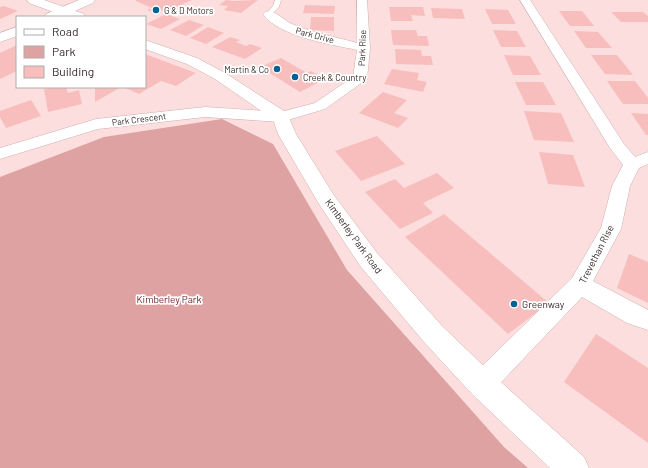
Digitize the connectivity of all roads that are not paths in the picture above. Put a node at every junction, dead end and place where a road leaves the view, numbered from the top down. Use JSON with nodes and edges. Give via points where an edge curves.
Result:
{"nodes":[{"id":1,"x":33,"y":0,"type":"edge"},
{"id":2,"x":89,"y":0,"type":"edge"},
{"id":3,"x":278,"y":0,"type":"edge"},
{"id":4,"x":362,"y":0,"type":"edge"},
{"id":5,"x":525,"y":0,"type":"edge"},
{"id":6,"x":63,"y":12,"type":"junction"},
{"id":7,"x":269,"y":14,"type":"joint"},
{"id":8,"x":53,"y":16,"type":"edge"},
{"id":9,"x":76,"y":16,"type":"edge"},
{"id":10,"x":16,"y":31,"type":"edge"},
{"id":11,"x":0,"y":38,"type":"edge"},
{"id":12,"x":146,"y":44,"type":"edge"},
{"id":13,"x":364,"y":48,"type":"junction"},
{"id":14,"x":281,"y":117,"type":"junction"},
{"id":15,"x":0,"y":154,"type":"edge"},
{"id":16,"x":640,"y":161,"type":"edge"},
{"id":17,"x":580,"y":285,"type":"junction"},
{"id":18,"x":648,"y":320,"type":"edge"},
{"id":19,"x":482,"y":384,"type":"junction"},
{"id":20,"x":573,"y":468,"type":"edge"}],
"edges":[{"from":1,"to":6,"type":"street"},
{"from":2,"to":6,"type":"street"},
{"from":3,"to":7,"type":"lane","via":[[276,7]]},
{"from":4,"to":13,"type":"street","name":"Park Rise"},
{"from":5,"to":16,"type":"street","name":"Trevethan Rise","via":[[618,148]]},
{"from":6,"to":8,"type":"street"},
{"from":6,"to":9,"type":"street"},
{"from":7,"to":13,"type":"street","name":"Park Drive","via":[[291,28]]},
{"from":10,"to":11,"type":"street"},
{"from":12,"to":14,"type":"street","via":[[192,61],[220,76]]},
{"from":13,"to":14,"type":"street","name":"Park Rise","via":[[360,79],[320,106]]},
{"from":14,"to":15,"type":"street","name":"Park Crescent","via":[[205,112],[96,124]]},
{"from":14,"to":19,"type":"street","name":"Kimberley Park Road","via":[[287,134],[326,199],[368,260],[433,334]]},
{"from":16,"to":17,"type":"street","name":"Trevethan Rise","via":[[621,186],[611,229]]},
{"from":17,"to":18,"type":"street","via":[[635,316]]},
{"from":17,"to":19,"type":"street","name":"Trevethan Rise"},
{"from":19,"to":20,"type":"street","name":"Kimberley Park Road"}]}
